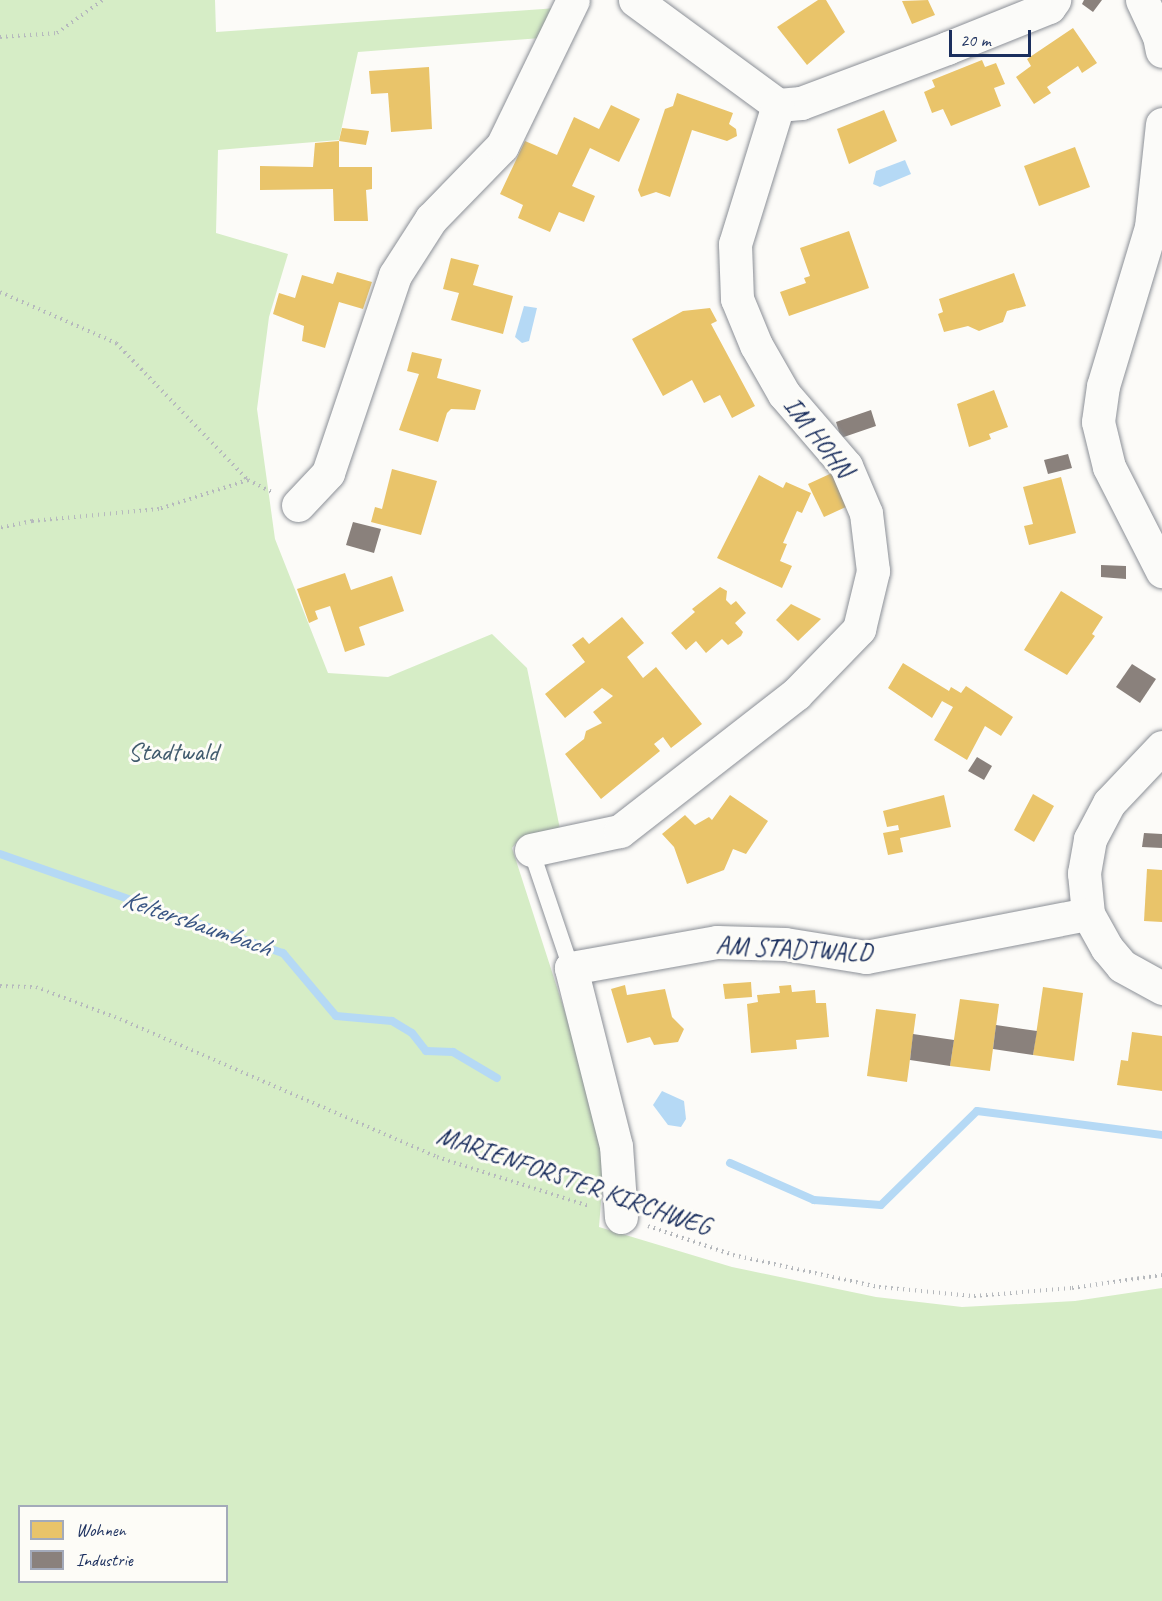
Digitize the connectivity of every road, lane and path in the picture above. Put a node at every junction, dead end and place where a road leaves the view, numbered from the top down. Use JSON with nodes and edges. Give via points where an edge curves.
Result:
{"nodes":[{"id":1,"x":103,"y":0,"type":"edge"},
{"id":2,"x":573,"y":0,"type":"edge"},
{"id":3,"x":635,"y":0,"type":"edge"},
{"id":4,"x":1054,"y":0,"type":"edge"},
{"id":5,"x":1142,"y":0,"type":"edge"},
{"id":6,"x":0,"y":37,"type":"edge"},
{"id":7,"x":1162,"y":51,"type":"edge"},
{"id":8,"x":778,"y":105,"type":"junction"},
{"id":9,"x":1162,"y":124,"type":"edge"},
{"id":10,"x":0,"y":292,"type":"edge"},
{"id":11,"x":298,"y":506,"type":"dead end"},
{"id":12,"x":0,"y":528,"type":"edge"},
{"id":13,"x":1162,"y":571,"type":"edge"},
{"id":14,"x":1162,"y":747,"type":"edge"},
{"id":15,"x":531,"y":850,"type":"joint"},
{"id":16,"x":1088,"y":914,"type":"junction"},
{"id":17,"x":571,"y":969,"type":"junction"},
{"id":18,"x":0,"y":986,"type":"edge"},
{"id":19,"x":1162,"y":988,"type":"edge"},
{"id":20,"x":621,"y":1216,"type":"junction"},
{"id":21,"x":1162,"y":1275,"type":"edge"}],
"edges":[{"from":1,"to":6,"type":"path","via":[[57,33]]},
{"from":2,"to":11,"type":"street","via":[[502,146],[431,219],[395,275],[327,472]]},
{"from":3,"to":8,"type":"street"},
{"from":4,"to":8,"type":"street","via":[[1048,7],[913,61],[801,103]]},
{"from":5,"to":7,"type":"street","via":[[1160,36]]},
{"from":8,"to":15,"type":"street","name":"IM HOHN","via":[[735,244],[737,299],[756,345],[784,394],[846,466],[866,513],[873,571],[859,629],[796,694],[620,831]]},
{"from":9,"to":13,"type":"street","via":[[1151,227],[1103,386],[1098,422],[1109,467]]},
{"from":10,"to":12,"type":"path","via":[[116,343],[248,480],[159,509],[32,521]]},
{"from":14,"to":16,"type":"street","via":[[1109,803],[1090,839],[1084,873]]},
{"from":15,"to":17,"type":"lane"},
{"from":16,"to":17,"type":"street","name":"AM STADTWALD","via":[[866,957],[785,944],[717,942]]},
{"from":16,"to":19,"type":"street","via":[[1122,966]]},
{"from":17,"to":20,"type":"street","via":[[616,1146]]},
{"from":18,"to":20,"type":"path","name":"MARIENFORSTER KIRCHWEG","via":[[36,987],[120,1019],[437,1157]]},
{"from":20,"to":21,"type":"path","name":"MARIENFORSTER KIRCHWEG","via":[[733,1255],[879,1287],[974,1296]]}]}
